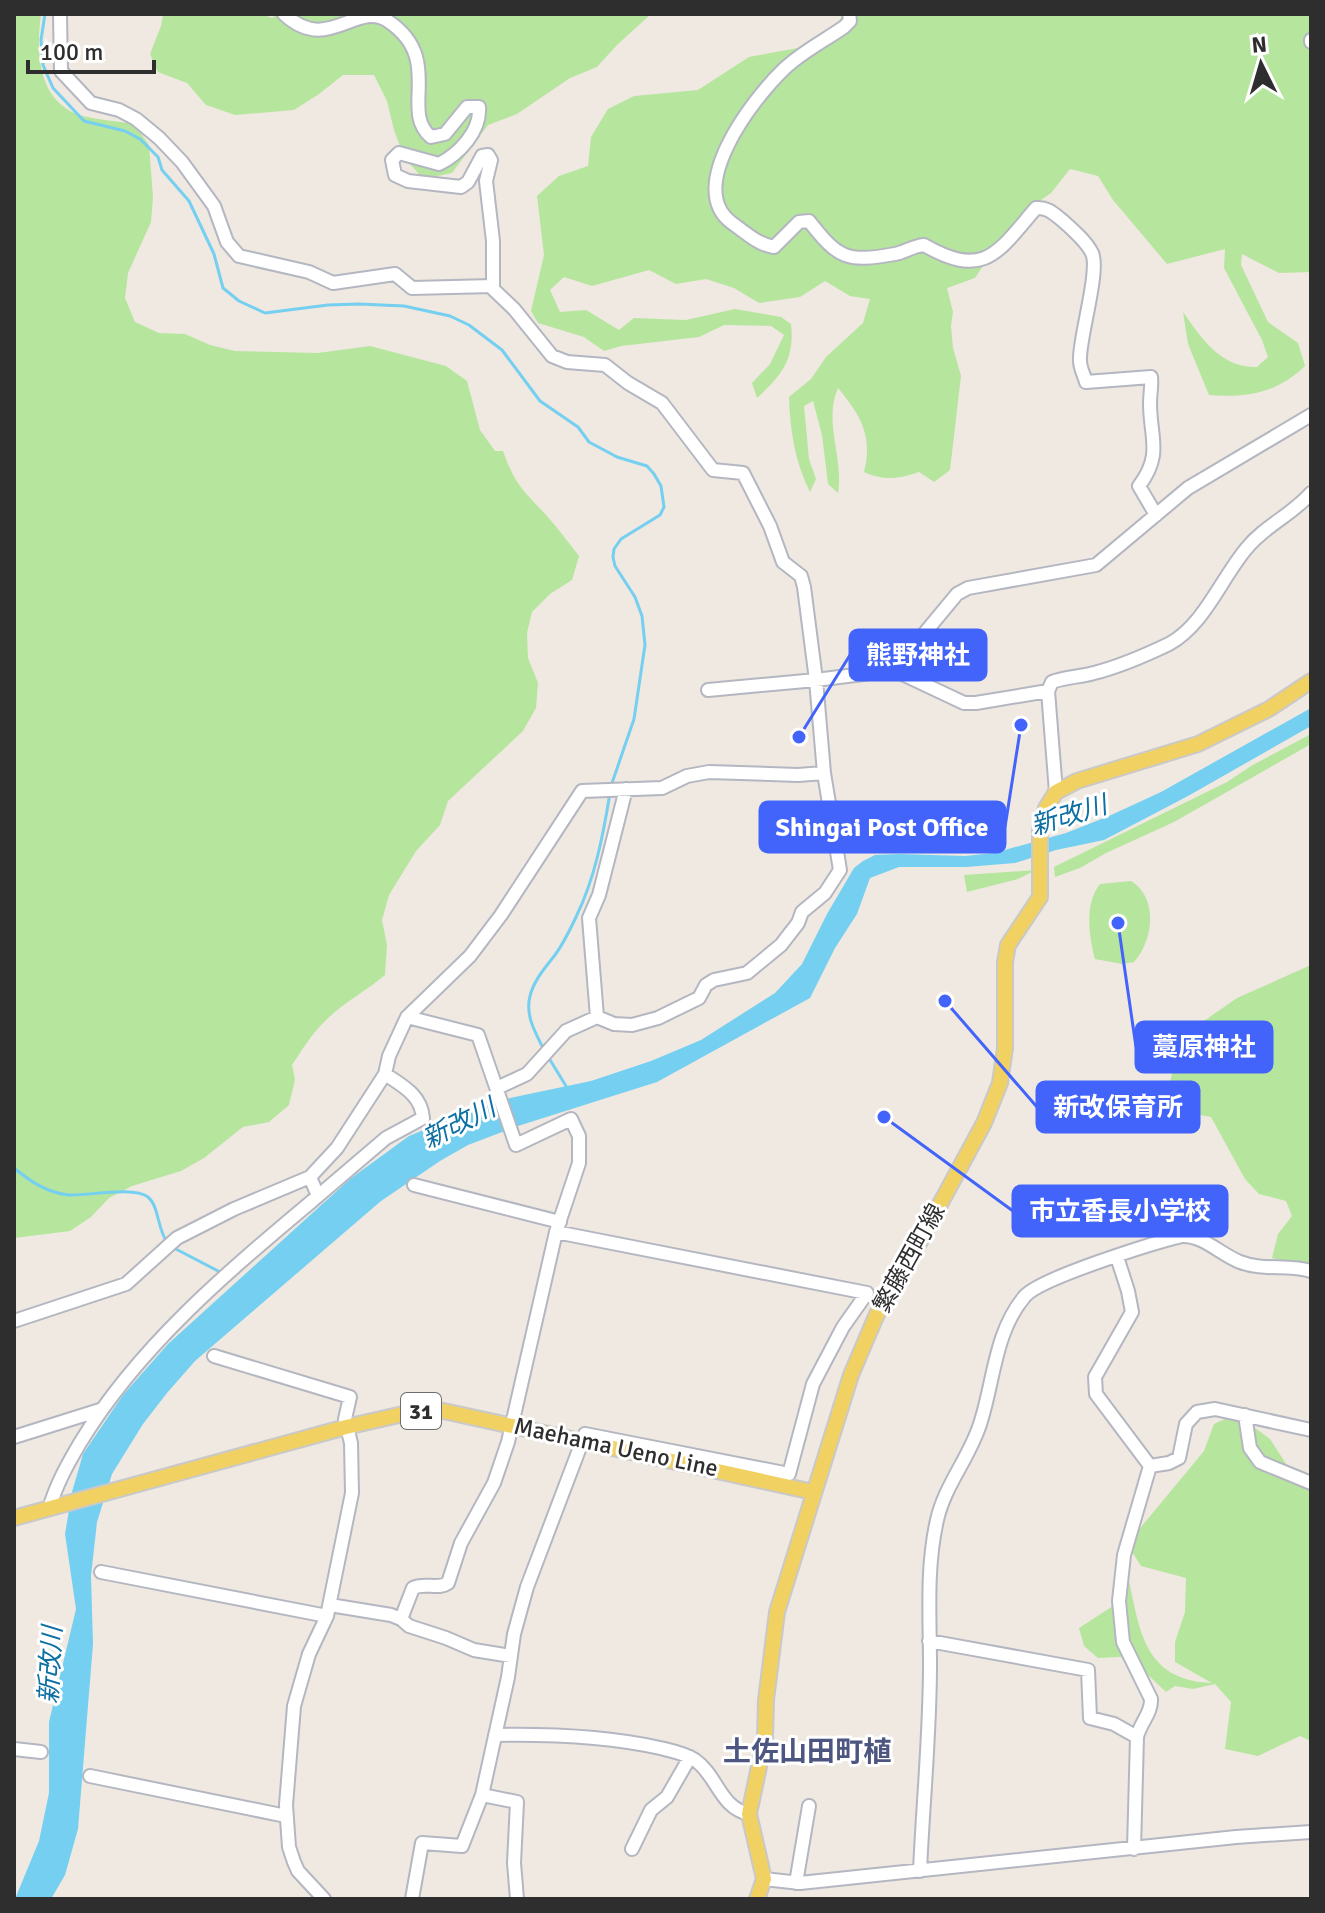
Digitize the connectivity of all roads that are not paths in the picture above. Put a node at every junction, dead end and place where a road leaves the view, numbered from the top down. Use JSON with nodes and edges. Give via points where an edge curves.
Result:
{"nodes":[{"id":1,"x":60,"y":14,"type":"edge"},
{"id":2,"x":284,"y":14,"type":"edge"},
{"id":3,"x":849,"y":14,"type":"edge"},
{"id":4,"x":493,"y":286,"type":"junction"},
{"id":5,"x":1311,"y":415,"type":"edge"},
{"id":6,"x":1311,"y":493,"type":"edge"},
{"id":7,"x":1156,"y":515,"type":"junction"},
{"id":8,"x":894,"y":670,"type":"junction"},
{"id":9,"x":816,"y":680,"type":"junction"},
{"id":10,"x":1311,"y":681,"type":"edge"},
{"id":11,"x":708,"y":690,"type":"dead end"},
{"id":12,"x":1048,"y":691,"type":"junction"},
{"id":13,"x":824,"y":773,"type":"junction"},
{"id":14,"x":626,"y":789,"type":"junction"},
{"id":15,"x":1056,"y":792,"type":"junction"},
{"id":16,"x":407,"y":1017,"type":"junction"},
{"id":17,"x":597,"y":1017,"type":"junction"},
{"id":18,"x":385,"y":1074,"type":"junction"},
{"id":19,"x":497,"y":1088,"type":"junction"},
{"id":20,"x":310,"y":1177,"type":"junction"},
{"id":21,"x":414,"y":1185,"type":"dead end"},
{"id":22,"x":318,"y":1196,"type":"junction"},
{"id":23,"x":558,"y":1227,"type":"junction"},
{"id":24,"x":1117,"y":1257,"type":"junction"},
{"id":25,"x":1311,"y":1271,"type":"edge"},
{"id":26,"x":14,"y":1321,"type":"edge"},
{"id":27,"x":214,"y":1356,"type":"dead end"},
{"id":28,"x":100,"y":1410,"type":"junction"},
{"id":29,"x":1245,"y":1415,"type":"junction"},
{"id":30,"x":512,"y":1424,"type":"junction"},
{"id":31,"x":346,"y":1427,"type":"junction"},
{"id":32,"x":1311,"y":1430,"type":"edge"},
{"id":33,"x":14,"y":1437,"type":"edge"},
{"id":34,"x":582,"y":1440,"type":"junction"},
{"id":35,"x":1150,"y":1466,"type":"junction"},
{"id":36,"x":1311,"y":1483,"type":"edge"},
{"id":37,"x":813,"y":1492,"type":"junction"},
{"id":38,"x":53,"y":1508,"type":"junction"},
{"id":39,"x":17,"y":1517,"type":"edge"},
{"id":40,"x":14,"y":1532,"type":"edge"},
{"id":41,"x":101,"y":1572,"type":"dead end"},
{"id":42,"x":329,"y":1610,"type":"junction"},
{"id":43,"x":401,"y":1619,"type":"junction"},
{"id":44,"x":929,"y":1641,"type":"junction"},
{"id":45,"x":511,"y":1656,"type":"junction"},
{"id":46,"x":495,"y":1735,"type":"junction"},
{"id":47,"x":1137,"y":1737,"type":"junction"},
{"id":48,"x":14,"y":1749,"type":"edge"},
{"id":49,"x":41,"y":1752,"type":"dead end"},
{"id":50,"x":690,"y":1757,"type":"junction"},
{"id":51,"x":90,"y":1776,"type":"dead end"},
{"id":52,"x":482,"y":1795,"type":"junction"},
{"id":53,"x":809,"y":1806,"type":"dead end"},
{"id":54,"x":749,"y":1814,"type":"junction"},
{"id":55,"x":286,"y":1816,"type":"junction"},
{"id":56,"x":1311,"y":1832,"type":"edge"},
{"id":57,"x":632,"y":1849,"type":"dead end"},
{"id":58,"x":1134,"y":1849,"type":"junction"},
{"id":59,"x":920,"y":1871,"type":"junction"},
{"id":60,"x":764,"y":1879,"type":"junction"},
{"id":61,"x":796,"y":1883,"type":"junction"},
{"id":62,"x":324,"y":1899,"type":"edge"},
{"id":63,"x":412,"y":1899,"type":"edge"},
{"id":64,"x":517,"y":1899,"type":"edge"},
{"id":65,"x":757,"y":1899,"type":"edge"}],
"edges":[{"from":1,"to":4,"type":"street","via":[[61,71],[91,103],[119,110],[159,138],[214,206],[227,242],[239,256],[333,283],[395,274],[412,288]]},
{"from":2,"to":4,"type":"street","via":[[310,30],[373,16],[404,34],[417,51],[421,126],[431,137],[445,134],[467,107],[479,107],[477,126],[450,159],[439,164],[399,153],[392,160],[395,175],[408,181],[461,187],[488,155]]},
{"from":3,"to":7,"type":"street","via":[[844,27],[783,69],[737,129],[714,184],[720,210],[766,246],[774,247],[799,222],[809,221],[841,255],[895,254],[924,245],[960,261],[995,254],[1036,208],[1053,213],[1094,255],[1080,358],[1086,382],[1151,377],[1156,447],[1139,486]]},
{"from":4,"to":9,"type":"street","via":[[552,356],[605,365],[662,403],[713,470],[743,473],[783,562],[801,576]]},
{"from":5,"to":7,"type":"street","via":[[1188,488]]},
{"from":6,"to":12,"type":"street","via":[[1247,548],[1179,637],[1103,670],[1056,680]]},
{"from":7,"to":8,"type":"street","via":[[1096,565],[957,594]]},
{"from":8,"to":9,"type":"street"},
{"from":8,"to":12,"type":"street","via":[[964,703]]},
{"from":9,"to":11,"type":"street"},
{"from":9,"to":13,"type":"street"},
{"from":10,"to":15,"type":"main road","via":[[1269,709],[1198,744]]},
{"from":12,"to":15,"type":"street"},
{"from":13,"to":14,"type":"street","via":[[709,772],[662,788]]},
{"from":13,"to":17,"type":"street","via":[[840,870],[781,945],[747,973],[714,980],[699,998],[658,1018],[632,1025]]},
{"from":14,"to":16,"type":"street","via":[[582,791],[470,956]]},
{"from":14,"to":17,"type":"street","via":[[589,918]]},
{"from":15,"to":37,"type":"main road","name":"繁藤西町線","via":[[1040,831],[1037,904],[1008,945],[1005,1048],[994,1102],[877,1314]]},
{"from":16,"to":18,"type":"street"},
{"from":16,"to":19,"type":"street","via":[[478,1035]]},
{"from":17,"to":19,"type":"street","via":[[566,1031],[527,1074]]},
{"from":18,"to":20,"type":"street","via":[[337,1148]]},
{"from":18,"to":22,"type":"street","via":[[411,1091],[423,1118],[386,1138]]},
{"from":19,"to":23,"type":"street","via":[[516,1145],[571,1119],[579,1136],[579,1163]]},
{"from":20,"to":22,"type":"street"},
{"from":20,"to":26,"type":"street","via":[[177,1238],[126,1284]]},
{"from":21,"to":23,"type":"street"},
{"from":22,"to":28,"type":"street","via":[[191,1307]]},
{"from":23,"to":30,"type":"street"},
{"from":23,"to":34,"type":"street","via":[[867,1293],[813,1384],[789,1474],[585,1434]]},
{"from":24,"to":25,"type":"street","via":[[1166,1239],[1194,1236],[1242,1263]]},
{"from":24,"to":35,"type":"street","via":[[1132,1312],[1095,1377],[1096,1394]]},
{"from":24,"to":44,"type":"street","via":[[1036,1287],[1015,1310],[996,1359],[981,1424],[938,1516],[929,1557]]},
{"from":27,"to":31,"type":"street","via":[[350,1397]]},
{"from":28,"to":33,"type":"street"},
{"from":28,"to":38,"type":"street","via":[[55,1487]]},
{"from":29,"to":32,"type":"street"},
{"from":29,"to":35,"type":"street","via":[[1215,1409],[1197,1412],[1186,1424],[1179,1458]]},
{"from":29,"to":36,"type":"street","via":[[1250,1448],[1260,1462]]},
{"from":30,"to":31,"type":"main road","name":"Maehama Ueno Line","number":"31","via":[[439,1410]]},
{"from":30,"to":34,"type":"main road","name":"Maehama Ueno Line","number":"31"},
{"from":30,"to":43,"type":"street","via":[[494,1483],[461,1543],[448,1583],[413,1588]]},
{"from":31,"to":38,"type":"main road","name":"Maehama Ueno Line","number":"31"},
{"from":31,"to":42,"type":"street","via":[[352,1493]]},
{"from":34,"to":37,"type":"main road","name":"Maehama Ueno Line","number":"31"},
{"from":34,"to":45,"type":"street","via":[[527,1587]]},
{"from":35,"to":47,"type":"street","via":[[1131,1526],[1120,1587],[1123,1642],[1151,1699]]},
{"from":37,"to":54,"type":"main road","via":[[774,1627],[765,1738]]},
{"from":38,"to":39,"type":"main road","name":"Maehama Ueno Line","number":"31"},
{"from":39,"to":40,"type":"street"},
{"from":41,"to":42,"type":"street"},
{"from":42,"to":43,"type":"street"},
{"from":42,"to":55,"type":"street","via":[[294,1706]]},
{"from":43,"to":45,"type":"street","via":[[474,1650]]},
{"from":44,"to":47,"type":"street","via":[[1088,1670],[1090,1718]]},
{"from":44,"to":59,"type":"street"},
{"from":45,"to":46,"type":"street"},
{"from":46,"to":50,"type":"street","via":[[619,1739]]},
{"from":46,"to":52,"type":"street"},
{"from":47,"to":58,"type":"street"},
{"from":48,"to":49,"type":"street"},
{"from":50,"to":54,"type":"street","via":[[705,1768],[728,1804]]},
{"from":50,"to":57,"type":"street","via":[[667,1797],[651,1810]]},
{"from":51,"to":55,"type":"street"},
{"from":52,"to":63,"type":"street","via":[[462,1846],[422,1843]]},
{"from":52,"to":64,"type":"street","via":[[517,1802]]},
{"from":53,"to":61,"type":"street"},
{"from":54,"to":60,"type":"main road"},
{"from":55,"to":62,"type":"street","via":[[298,1871]]},
{"from":56,"to":58,"type":"street"},
{"from":58,"to":59,"type":"street"},
{"from":59,"to":61,"type":"street"},
{"from":60,"to":61,"type":"street"},
{"from":60,"to":65,"type":"main road"}]}
